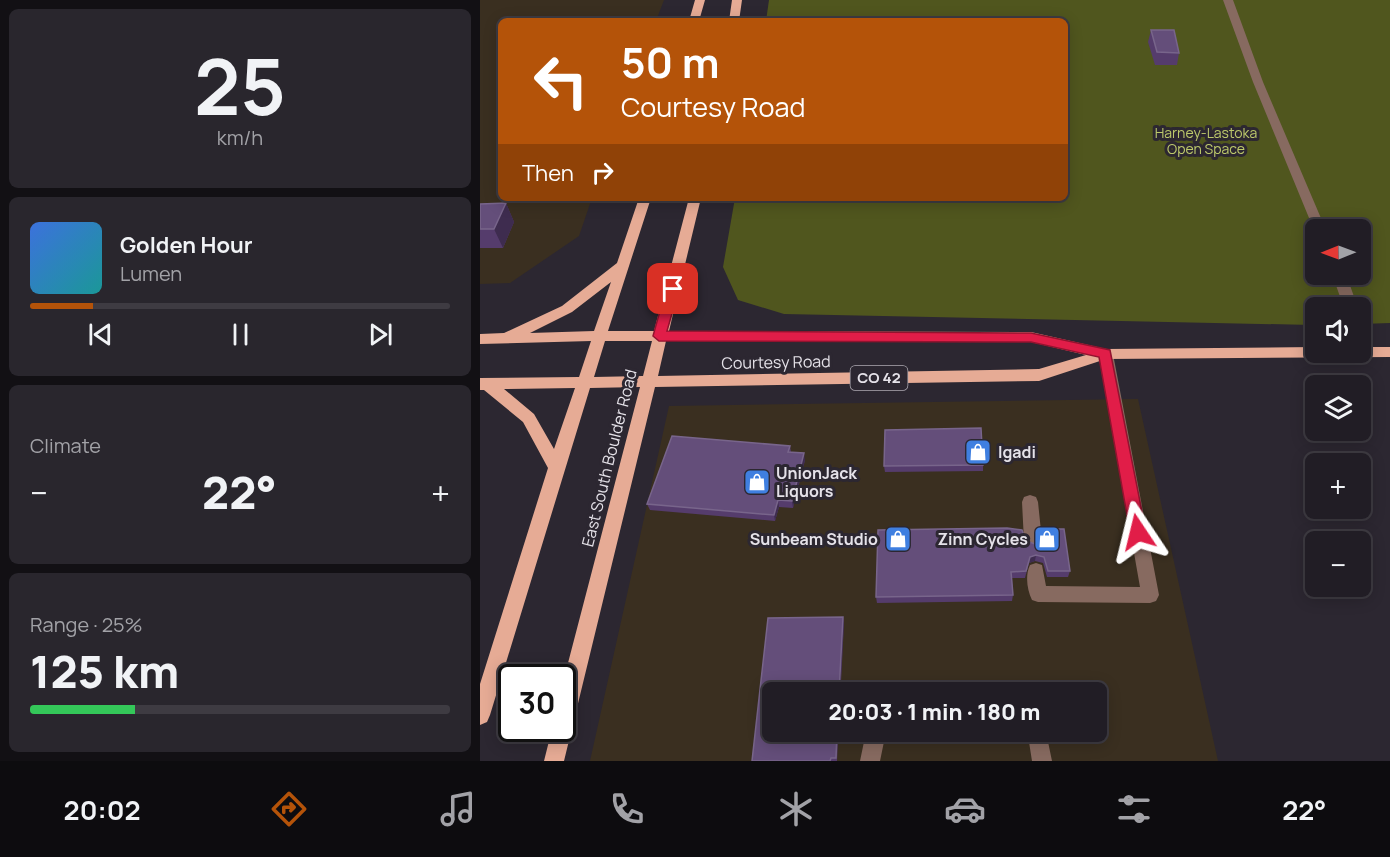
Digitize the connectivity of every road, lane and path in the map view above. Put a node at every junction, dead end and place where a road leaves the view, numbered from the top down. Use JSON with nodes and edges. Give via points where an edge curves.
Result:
{"nodes":[{"id":1,"x":700,"y":0,"type":"edge"},
{"id":2,"x":737,"y":0,"type":"edge"},
{"id":3,"x":1228,"y":0,"type":"edge"},
{"id":4,"x":695,"y":18,"type":"edge"},
{"id":5,"x":734,"y":18,"type":"edge"},
{"id":6,"x":644,"y":201,"type":"edge"},
{"id":7,"x":694,"y":201,"type":"edge"},
{"id":8,"x":1315,"y":219,"type":"edge"},
{"id":9,"x":624,"y":265,"type":"junction"},
{"id":10,"x":598,"y":336,"type":"junction"},
{"id":11,"x":659,"y":336,"type":"junction"},
{"id":12,"x":480,"y":339,"type":"edge"},
{"id":13,"x":505,"y":339,"type":"junction"},
{"id":14,"x":1390,"y":352,"type":"edge"},
{"id":15,"x":1305,"y":353,"type":"edge"},
{"id":16,"x":1371,"y":353,"type":"edge"},
{"id":17,"x":1106,"y":354,"type":"junction"},
{"id":18,"x":586,"y":381,"type":"junction"},
{"id":19,"x":649,"y":382,"type":"junction"},
{"id":20,"x":483,"y":383,"type":"edge"},
{"id":21,"x":556,"y":468,"type":"junction"},
{"id":22,"x":1030,"y":502,"type":"dead end"},
{"id":23,"x":1033,"y":541,"type":"edge"},
{"id":24,"x":1036,"y":571,"type":"dead end"},
{"id":25,"x":487,"y":672,"type":"edge"},
{"id":26,"x":576,"y":672,"type":"edge"},
{"id":27,"x":480,"y":715,"type":"edge"},
{"id":28,"x":559,"y":742,"type":"edge"},
{"id":29,"x":874,"y":742,"type":"edge"},
{"id":30,"x":1039,"y":742,"type":"edge"},
{"id":31,"x":554,"y":761,"type":"edge"},
{"id":32,"x":870,"y":761,"type":"edge"},
{"id":33,"x":1042,"y":761,"type":"edge"}],
"edges":[{"from":1,"to":4,"type":"main road"},
{"from":2,"to":5,"type":"main road"},
{"from":3,"to":8,"type":"street"},
{"from":6,"to":9,"type":"main road"},
{"from":7,"to":11,"type":"main road","name":"East South Boulder Road"},
{"from":9,"to":10,"type":"main road"},
{"from":9,"to":13,"type":"main road","via":[[567,309]]},
{"from":10,"to":11,"type":"main road","name":"Courtesy Road","number":"CO 42"},
{"from":10,"to":13,"type":"main road","name":"Courtesy Road","number":"CO 42"},
{"from":10,"to":18,"type":"main road"},
{"from":11,"to":17,"type":"main road","name":"Courtesy Road","number":"CO 42","via":[[1031,337]]},
{"from":11,"to":19,"type":"main road","name":"East South Boulder Road"},
{"from":12,"to":13,"type":"main road","name":"Courtesy Road","number":"CO 42"},
{"from":14,"to":16,"type":"main road","name":"Courtesy Road","number":"CO 42"},
{"from":15,"to":17,"type":"main road","name":"Courtesy Road","number":"CO 42"},
{"from":17,"to":19,"type":"main road","name":"Courtesy Road","number":"CO 42","via":[[1038,375]]},
{"from":17,"to":24,"type":"street","via":[[1150,595],[1038,594]]},
{"from":18,"to":19,"type":"main road","name":"Courtesy Road","number":"CO 42"},
{"from":18,"to":20,"type":"main road","name":"Courtesy Road","number":"CO 42"},
{"from":18,"to":21,"type":"main road"},
{"from":19,"to":26,"type":"main road","name":"East South Boulder Road"},
{"from":20,"to":21,"type":"main road","via":[[529,418]]},
{"from":21,"to":25,"type":"main road"},
{"from":22,"to":23,"type":"street"},
{"from":25,"to":27,"type":"main road"},
{"from":28,"to":31,"type":"main road","name":"East South Boulder Road"},
{"from":29,"to":32,"type":"street"},
{"from":30,"to":33,"type":"street"}]}
